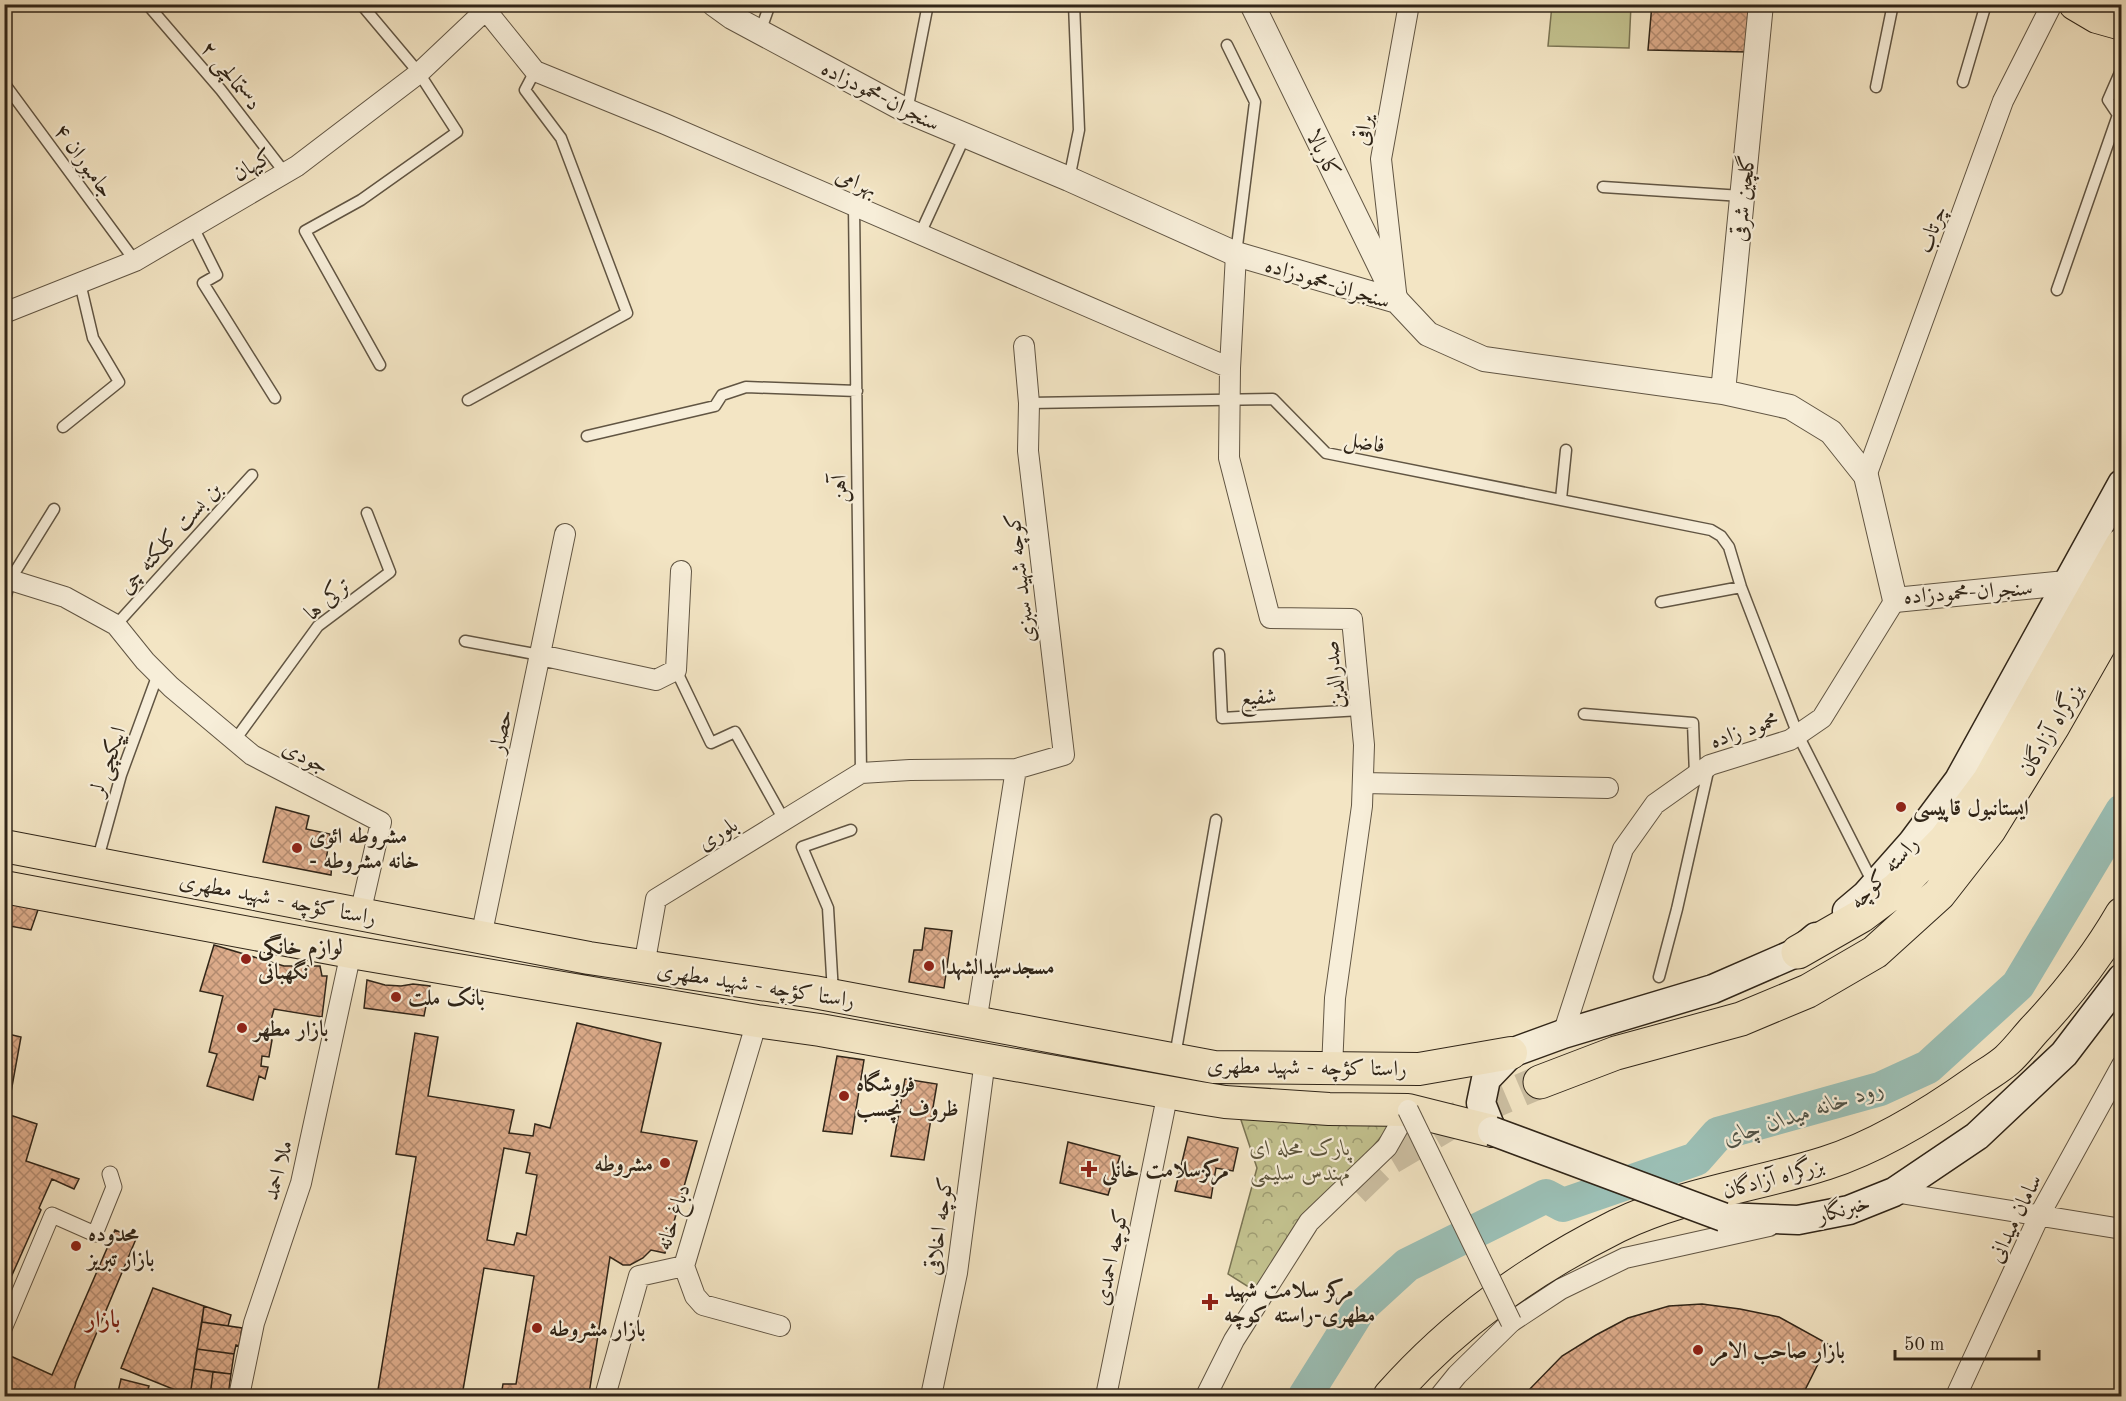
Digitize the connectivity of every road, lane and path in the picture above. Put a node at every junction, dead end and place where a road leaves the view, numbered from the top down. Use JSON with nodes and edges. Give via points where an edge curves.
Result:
{"nodes":[{"id":1,"x":147,"y":4,"type":"edge"},
{"id":2,"x":361,"y":4,"type":"edge"},
{"id":3,"x":714,"y":4,"type":"edge"},
{"id":4,"x":770,"y":4,"type":"edge"},
{"id":5,"x":928,"y":4,"type":"edge"},
{"id":6,"x":1074,"y":4,"type":"edge"},
{"id":7,"x":1252,"y":4,"type":"edge"},
{"id":8,"x":1409,"y":4,"type":"edge"},
{"id":9,"x":1761,"y":4,"type":"edge"},
{"id":10,"x":1893,"y":4,"type":"edge"},
{"id":11,"x":1986,"y":4,"type":"edge"},
{"id":12,"x":2052,"y":4,"type":"edge"},
{"id":13,"x":2075,"y":4,"type":"edge"},
{"id":14,"x":487,"y":7,"type":"edge"},
{"id":15,"x":2121,"y":24,"type":"edge"},
{"id":16,"x":760,"y":32,"type":"junction"},
{"id":17,"x":1227,"y":45,"type":"dead end"},
{"id":18,"x":2121,"y":68,"type":"edge"},
{"id":19,"x":535,"y":71,"type":"junction"},
{"id":20,"x":419,"y":73,"type":"junction"},
{"id":21,"x":1963,"y":82,"type":"dead end"},
{"id":22,"x":4,"y":83,"type":"edge"},
{"id":23,"x":1876,"y":87,"type":"dead end"},
{"id":24,"x":907,"y":111,"type":"junction"},
{"id":25,"x":965,"y":136,"type":"junction"},
{"id":26,"x":285,"y":173,"type":"junction"},
{"id":27,"x":1070,"y":179,"type":"junction"},
{"id":28,"x":1603,"y":187,"type":"dead end"},
{"id":29,"x":1742,"y":196,"type":"junction"},
{"id":30,"x":854,"y":206,"type":"junction"},
{"id":31,"x":193,"y":227,"type":"junction"},
{"id":32,"x":920,"y":234,"type":"junction"},
{"id":33,"x":1236,"y":254,"type":"junction"},
{"id":34,"x":135,"y":261,"type":"junction"},
{"id":35,"x":80,"y":283,"type":"junction"},
{"id":36,"x":2057,"y":290,"type":"dead end"},
{"id":37,"x":1397,"y":301,"type":"junction"},
{"id":38,"x":4,"y":313,"type":"edge"},
{"id":39,"x":1024,"y":346,"type":"dead end"},
{"id":40,"x":380,"y":364,"type":"dead end"},
{"id":41,"x":1230,"y":368,"type":"junction"},
{"id":42,"x":856,"y":391,"type":"junction"},
{"id":43,"x":1723,"y":392,"type":"junction"},
{"id":44,"x":275,"y":398,"type":"dead end"},
{"id":45,"x":1229,"y":399,"type":"junction"},
{"id":46,"x":468,"y":400,"type":"dead end"},
{"id":47,"x":1029,"y":403,"type":"junction"},
{"id":48,"x":63,"y":427,"type":"dead end"},
{"id":49,"x":587,"y":436,"type":"dead end"},
{"id":50,"x":1566,"y":450,"type":"dead end"},
{"id":51,"x":252,"y":475,"type":"dead end"},
{"id":52,"x":1866,"y":476,"type":"junction"},
{"id":53,"x":2121,"y":484,"type":"edge"},
{"id":54,"x":1561,"y":500,"type":"junction"},
{"id":55,"x":54,"y":509,"type":"dead end"},
{"id":56,"x":367,"y":513,"type":"dead end"},
{"id":57,"x":565,"y":534,"type":"dead end"},
{"id":58,"x":2121,"y":546,"type":"edge"},
{"id":59,"x":681,"y":571,"type":"dead end"},
{"id":60,"x":7,"y":579,"type":"edge"},
{"id":61,"x":2066,"y":583,"type":"junction"},
{"id":62,"x":1741,"y":587,"type":"junction"},
{"id":63,"x":1895,"y":600,"type":"junction"},
{"id":64,"x":1661,"y":602,"type":"dead end"},
{"id":65,"x":4,"y":603,"type":"edge"},
{"id":66,"x":2121,"y":605,"type":"edge"},
{"id":67,"x":116,"y":625,"type":"junction"},
{"id":68,"x":465,"y":641,"type":"dead end"},
{"id":69,"x":1219,"y":654,"type":"dead end"},
{"id":70,"x":540,"y":656,"type":"junction"},
{"id":71,"x":152,"y":668,"type":"junction"},
{"id":72,"x":676,"y":670,"type":"junction"},
{"id":73,"x":1361,"y":710,"type":"junction"},
{"id":74,"x":1584,"y":714,"type":"dead end"},
{"id":75,"x":1798,"y":735,"type":"junction"},
{"id":76,"x":235,"y":740,"type":"junction"},
{"id":77,"x":1016,"y":768,"type":"junction"},
{"id":78,"x":1702,"y":770,"type":"junction"},
{"id":79,"x":861,"y":772,"type":"junction"},
{"id":80,"x":1363,"y":783,"type":"junction"},
{"id":81,"x":1608,"y":788,"type":"dead end"},
{"id":82,"x":784,"y":820,"type":"junction"},
{"id":83,"x":1216,"y":820,"type":"dead end"},
{"id":84,"x":850,"y":830,"type":"dead end"},
{"id":85,"x":4,"y":846,"type":"edge"},
{"id":86,"x":97,"y":863,"type":"junction"},
{"id":87,"x":1874,"y":886,"type":"junction"},
{"id":88,"x":4,"y":887,"type":"edge"},
{"id":89,"x":360,"y":914,"type":"junction"},
{"id":90,"x":2121,"y":914,"type":"edge"},
{"id":91,"x":481,"y":937,"type":"junction"},
{"id":92,"x":351,"y":952,"type":"junction"},
{"id":93,"x":1798,"y":952,"type":"junction"},
{"id":94,"x":644,"y":966,"type":"junction"},
{"id":95,"x":1659,"y":977,"type":"dead end"},
{"id":96,"x":2121,"y":978,"type":"edge"},
{"id":97,"x":834,"y":996,"type":"junction"},
{"id":98,"x":757,"y":1021,"type":"junction"},
{"id":99,"x":976,"y":1023,"type":"junction"},
{"id":100,"x":1563,"y":1034,"type":"junction"},
{"id":101,"x":1511,"y":1053,"type":"junction"},
{"id":102,"x":985,"y":1060,"type":"junction"},
{"id":103,"x":1174,"y":1060,"type":"junction"},
{"id":104,"x":1204,"y":1065,"type":"junction"},
{"id":105,"x":2121,"y":1065,"type":"edge"},
{"id":106,"x":1407,"y":1069,"type":"junction"},
{"id":107,"x":1332,"y":1070,"type":"junction"},
{"id":108,"x":1540,"y":1082,"type":"tunnel mouth"},
{"id":109,"x":1168,"y":1092,"type":"junction"},
{"id":110,"x":1200,"y":1098,"type":"junction"},
{"id":111,"x":1329,"y":1109,"type":"junction"},
{"id":112,"x":1408,"y":1110,"type":"junction"},
{"id":113,"x":1492,"y":1131,"type":"junction"},
{"id":114,"x":110,"y":1174,"type":"dead end"},
{"id":115,"x":1894,"y":1192,"type":"junction"},
{"id":116,"x":2040,"y":1214,"type":"junction"},
{"id":117,"x":1798,"y":1220,"type":"junction"},
{"id":118,"x":2121,"y":1228,"type":"edge"},
{"id":119,"x":684,"y":1266,"type":"junction"},
{"id":120,"x":1511,"y":1322,"type":"junction"},
{"id":121,"x":780,"y":1326,"type":"dead end"},
{"id":122,"x":4,"y":1329,"type":"edge"},
{"id":123,"x":239,"y":1396,"type":"edge"},
{"id":124,"x":605,"y":1396,"type":"edge"},
{"id":125,"x":931,"y":1396,"type":"edge"},
{"id":126,"x":1106,"y":1396,"type":"edge"},
{"id":127,"x":1206,"y":1396,"type":"edge"},
{"id":128,"x":1390,"y":1396,"type":"edge"},
{"id":129,"x":1440,"y":1396,"type":"edge"},
{"id":130,"x":1956,"y":1396,"type":"edge"}],
"edges":[{"from":1,"to":26,"type":"lane","name":"دستمالچی ۲"},
{"from":2,"to":20,"type":"lane"},
{"from":3,"to":16,"type":"street","name":"سنجران-محمودزاده"},
{"from":4,"to":16,"type":"lane"},
{"from":5,"to":24,"type":"lane"},
{"from":6,"to":27,"type":"lane","via":[[1079,130]]},
{"from":7,"to":37,"type":"street","name":"کاربالا"},
{"from":8,"to":37,"type":"street","name":"یراقی","via":[[1381,159]]},
{"from":9,"to":29,"type":"street","name":"گلچین شرقی"},
{"from":10,"to":23,"type":"lane"},
{"from":11,"to":21,"type":"lane"},
{"from":12,"to":52,"type":"street","name":"چرتاب","via":[[2003,101]]},
{"from":13,"to":15,"type":"main road","via":[[2097,17]]},
{"from":14,"to":19,"type":"street","name":"بهرامی"},
{"from":14,"to":20,"type":"street","name":"کیهان"},
{"from":16,"to":24,"type":"street","name":"سنجران-محمودزاده"},
{"from":17,"to":33,"type":"lane","via":[[1255,102]]},
{"from":18,"to":36,"type":"lane","via":[[2108,100],[2118,115]]},
{"from":19,"to":30,"type":"street","name":"بهرامی"},
{"from":19,"to":46,"type":"lane","via":[[525,90],[561,138],[627,313]]},
{"from":20,"to":26,"type":"street","name":"کیهان"},
{"from":20,"to":40,"type":"lane","via":[[457,132],[361,200],[305,231]]},
{"from":22,"to":34,"type":"lane","name":"جامبوران ۴"},
{"from":24,"to":25,"type":"street","name":"سنجران-محمودزاده"},
{"from":25,"to":27,"type":"street","name":"سنجران-محمودزاده"},
{"from":25,"to":32,"type":"lane"},
{"from":26,"to":31,"type":"street","name":"کیهان"},
{"from":27,"to":33,"type":"street","name":"سنجران-محمودزاده"},
{"from":28,"to":29,"type":"lane"},
{"from":29,"to":43,"type":"street","name":"گلچین شرقی"},
{"from":30,"to":32,"type":"street","name":"بهرامی"},
{"from":30,"to":42,"type":"lane","name":"آهن"},
{"from":31,"to":34,"type":"street","name":"کیهان"},
{"from":31,"to":44,"type":"lane","via":[[217,275],[203,284]]},
{"from":32,"to":41,"type":"street","name":"بهرامی"},
{"from":33,"to":37,"type":"street","name":"سنجران-محمودزاده"},
{"from":33,"to":41,"type":"street","name":"صدرالدین"},
{"from":34,"to":35,"type":"street","name":"کیهان"},
{"from":35,"to":38,"type":"street","name":"کیهان"},
{"from":35,"to":48,"type":"lane","via":[[93,338],[119,382]]},
{"from":37,"to":43,"type":"street","name":"سنجران-محمودزاده","via":[[1428,334],[1484,359]]},
{"from":39,"to":47,"type":"street","name":"کوچه شهید سبزی"},
{"from":41,"to":45,"type":"street","name":"صدرالدین"},
{"from":42,"to":49,"type":"lane","via":[[746,387],[722,395],[715,406]]},
{"from":42,"to":79,"type":"lane","name":"آهن"},
{"from":43,"to":52,"type":"street","name":"سنجران-محمودزاده","via":[[1790,407],[1832,432]]},
{"from":45,"to":47,"type":"lane","name":"فاضل"},
{"from":45,"to":54,"type":"lane","name":"فاضل","via":[[1273,399],[1326,453]]},
{"from":45,"to":73,"type":"street","name":"صدرالدین","via":[[1229,458],[1270,618],[1352,619]]},
{"from":47,"to":77,"type":"street","name":"کوچه شهید سبزی","via":[[1028,451],[1064,755]]},
{"from":50,"to":54,"type":"lane"},
{"from":51,"to":67,"type":"lane","name":"بن بست کلکته چی"},
{"from":52,"to":63,"type":"street","name":"سنجران-محمودزاده"},
{"from":53,"to":61,"type":"main road","name":"راسته کوچه"},
{"from":54,"to":62,"type":"lane","name":"فاضل","via":[[1711,530],[1729,547]]},
{"from":55,"to":60,"type":"lane"},
{"from":56,"to":76,"type":"lane","name":"ترکی ها","via":[[390,572],[318,626]]},
{"from":57,"to":70,"type":"street","name":"حصار"},
{"from":58,"to":93,"type":"highway","via":[[1989,781],[1945,840],[1897,889],[1862,916]]},
{"from":59,"to":72,"type":"street"},
{"from":60,"to":65,"type":"lane"},
{"from":60,"to":67,"type":"street","via":[[65,597]]},
{"from":61,"to":63,"type":"street","name":"سنجران-محمودزاده"},
{"from":61,"to":87,"type":"main road","name":"راسته کوچه","via":[[1959,780]]},
{"from":62,"to":64,"type":"lane"},
{"from":62,"to":75,"type":"lane"},
{"from":63,"to":75,"type":"street","name":"محمود زاده","via":[[1822,718]]},
{"from":66,"to":108,"type":"highway","name":"بزرگراه آزادگان","via":[[1989,830],[1939,894],[1875,952],[1808,991],[1741,1019],[1616,1053]]},
{"from":67,"to":71,"type":"street","name":"جودی"},
{"from":68,"to":70,"type":"lane"},
{"from":69,"to":73,"type":"lane","name":"شفیع","via":[[1222,718]]},
{"from":70,"to":72,"type":"street","via":[[656,680]]},
{"from":70,"to":91,"type":"street","name":"حصار"},
{"from":71,"to":76,"type":"street","name":"جودی"},
{"from":71,"to":86,"type":"lane","name":"ایپکچی لر"},
{"from":72,"to":82,"type":"lane","via":[[711,743],[735,732]]},
{"from":73,"to":80,"type":"street","name":"صدرالدین","via":[[1365,745]]},
{"from":74,"to":78,"type":"lane","via":[[1693,723]]},
{"from":75,"to":78,"type":"street","name":"محمود زاده"},
{"from":75,"to":87,"type":"lane"},
{"from":76,"to":89,"type":"street","name":"جودی","via":[[252,755],[381,822]]},
{"from":77,"to":79,"type":"street","name":"کوچه شهید سبزی"},
{"from":77,"to":99,"type":"street"},
{"from":78,"to":95,"type":"lane","via":[[1677,909]]},
{"from":78,"to":100,"type":"street","name":"محمود زاده","via":[[1655,804],[1623,849]]},
{"from":79,"to":82,"type":"street","name":"بلوری"},
{"from":80,"to":81,"type":"street"},
{"from":80,"to":107,"type":"street","name":"صدرالدین","via":[[1335,998]]},
{"from":82,"to":94,"type":"street","name":"بلوری","via":[[656,899]]},
{"from":83,"to":103,"type":"lane"},
{"from":84,"to":97,"type":"lane","via":[[802,847],[828,908]]},
{"from":85,"to":86,"type":"main road","name":"راستا کؤچه - شهید مطهری"},
{"from":86,"to":89,"type":"main road","name":"راستا کؤچه - شهید مطهری"},
{"from":87,"to":93,"type":"main road","name":"راسته کوچه"},
{"from":88,"to":92,"type":"main road","name":"راستا کؤچه - شهید مطهری"},
{"from":89,"to":91,"type":"main road","name":"راستا کؤچه - شهید مطهری"},
{"from":89,"to":92,"type":"main road"},
{"from":90,"to":128,"type":"highway","name":"بزرگراه آزادگان","via":[[2100,950],[2042,1022],[2007,1060],[1949,1101],[1889,1136],[1827,1163],[1689,1200],[1619,1226],[1539,1270],[1477,1312],[1421,1361]]},
{"from":91,"to":94,"type":"main road","name":"راستا کؤچه - شهید مطهری"},
{"from":92,"to":98,"type":"main road","name":"راستا کؤچه - شهید مطهری"},
{"from":92,"to":123,"type":"street","name":"ملا احمد","via":[[301,1183],[254,1323]]},
{"from":93,"to":100,"type":"main road","name":"راسته کوچه","via":[[1713,989]]},
{"from":94,"to":97,"type":"main road","name":"راستا کؤچه - شهید مطهری"},
{"from":96,"to":115,"type":"main road","name":"خبرنگار","via":[[2064,1054],[1977,1136]]},
{"from":97,"to":99,"type":"main road","name":"راستا کؤچه - شهید مطهری"},
{"from":98,"to":102,"type":"main road","name":"راستا کؤچه - شهید مطهری"},
{"from":98,"to":119,"type":"street","name":"دباغ خانه"},
{"from":99,"to":103,"type":"main road","name":"راستا کؤچه - شهید مطهری"},
{"from":100,"to":101,"type":"main road","name":"راسته کوچه"},
{"from":101,"to":106,"type":"main road","name":"راستا کؤچه - شهید مطهری"},
{"from":101,"to":113,"type":"main road","via":[[1486,1079],[1481,1103]]},
{"from":102,"to":109,"type":"main road","name":"راستا کؤچه - شهید مطهری"},
{"from":102,"to":125,"type":"street","name":"کوچه اخلاقی","via":[[957,1273]]},
{"from":103,"to":104,"type":"main road","name":"راستا کؤچه - شهید مطهری"},
{"from":104,"to":107,"type":"main road","name":"راستا کؤچه - شهید مطهری"},
{"from":104,"to":110,"type":"main road"},
{"from":105,"to":116,"type":"street","name":"سامان میدانی"},
{"from":106,"to":107,"type":"main road","name":"راستا کؤچه - شهید مطهری"},
{"from":106,"to":112,"type":"main road","via":[[1423,1077],[1428,1090],[1425,1100]]},
{"from":107,"to":111,"type":"main road"},
{"from":109,"to":110,"type":"main road","name":"راستا کؤچه - شهید مطهری"},
{"from":109,"to":126,"type":"street","name":"کوچه احمدی"},
{"from":110,"to":111,"type":"main road","name":"راستا کؤچه - شهید مطهری"},
{"from":111,"to":112,"type":"main road","name":"راستا کؤچه - شهید مطهری"},
{"from":112,"to":113,"type":"main road","name":"راستا کؤچه - شهید مطهری"},
{"from":112,"to":120,"type":"street","bridge":true},
{"from":112,"to":127,"type":"street","via":[[1387,1147],[1309,1222],[1234,1340]]},
{"from":113,"to":117,"type":"main road","name":"خبرنگار","bridge":true,"via":[[1723,1217]]},
{"from":114,"to":122,"type":"street","via":[[114,1187],[95,1234],[52,1215]]},
{"from":115,"to":116,"type":"street"},
{"from":115,"to":117,"type":"main road","name":"خبرنگار","via":[[1849,1210]]},
{"from":116,"to":118,"type":"street"},
{"from":116,"to":130,"type":"street","name":"سامان میدانی"},
{"from":117,"to":120,"type":"street","via":[[1625,1258],[1561,1289]]},
{"from":119,"to":121,"type":"street","via":[[695,1296],[703,1305]]},
{"from":119,"to":124,"type":"street","name":"دباغ خانه","via":[[639,1276]]},
{"from":120,"to":129,"type":"street"}]}
